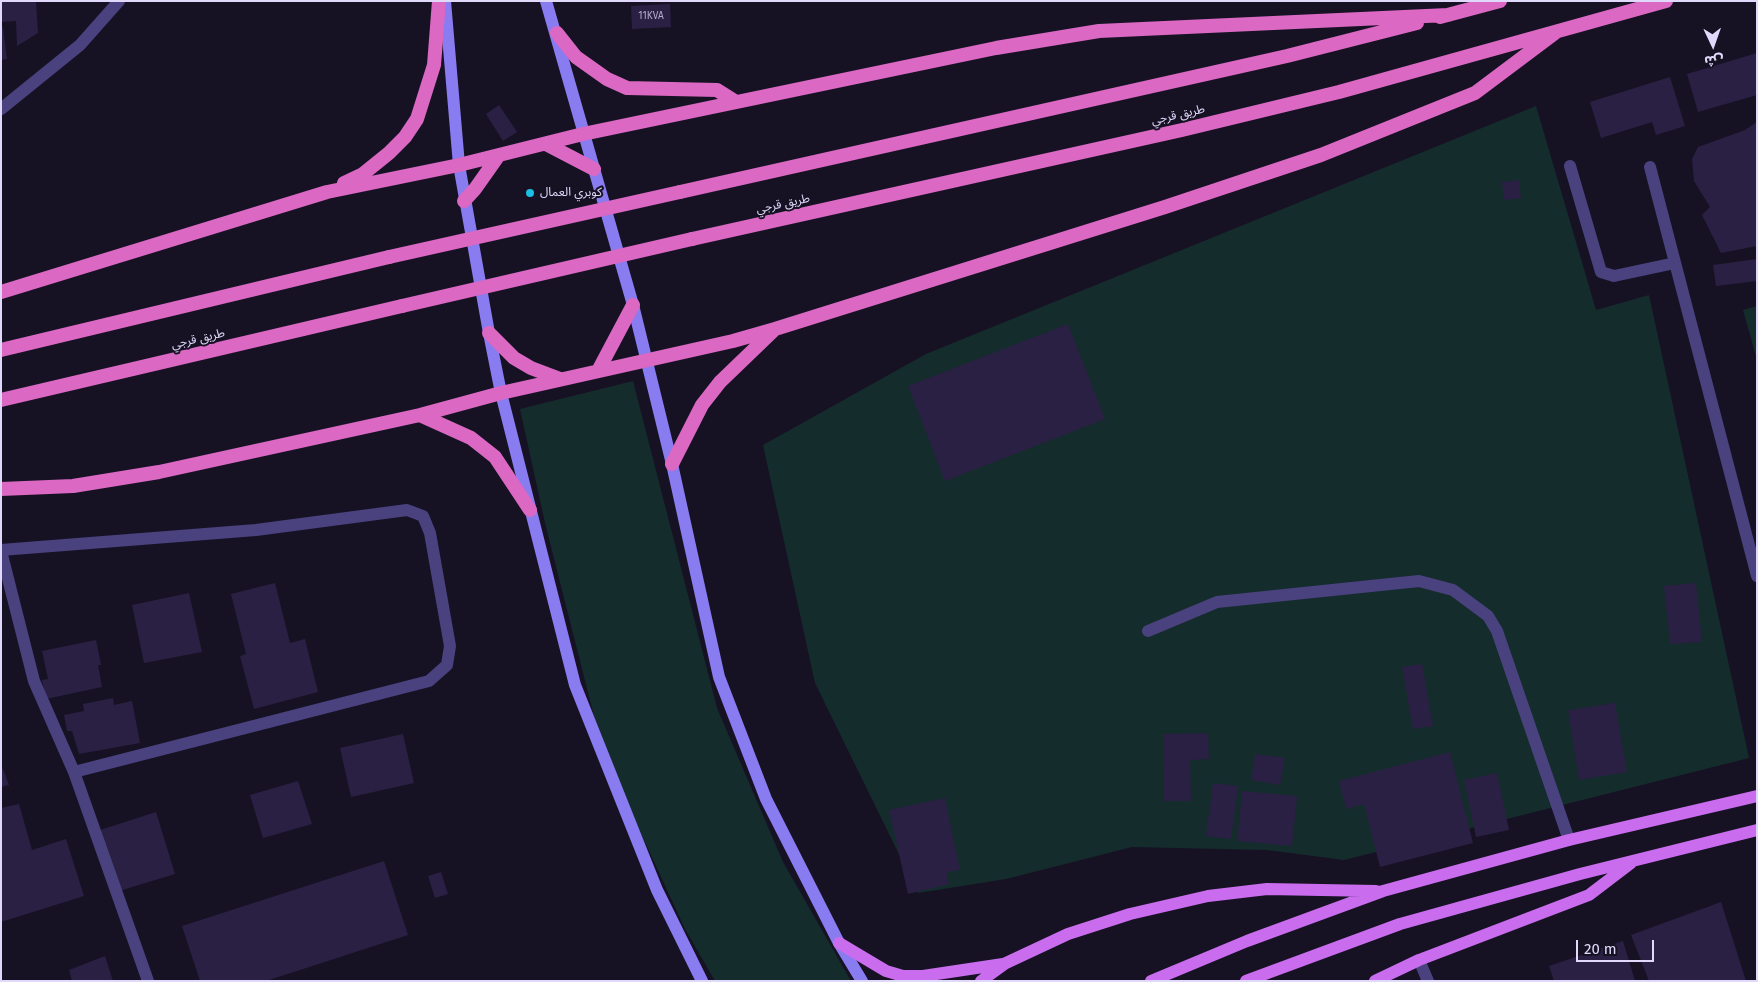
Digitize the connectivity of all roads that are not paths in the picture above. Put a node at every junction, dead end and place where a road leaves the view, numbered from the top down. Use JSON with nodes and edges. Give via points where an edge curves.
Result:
{"nodes":[{"id":1,"x":119,"y":1,"type":"edge"},
{"id":2,"x":439,"y":1,"type":"edge"},
{"id":3,"x":445,"y":1,"type":"edge"},
{"id":4,"x":546,"y":1,"type":"edge"},
{"id":5,"x":1500,"y":1,"type":"edge"},
{"id":6,"x":1666,"y":1,"type":"edge"},
{"id":7,"x":1448,"y":15,"type":"junction"},
{"id":8,"x":1555,"y":32,"type":"junction"},
{"id":9,"x":557,"y":33,"type":"junction"},
{"id":10,"x":736,"y":102,"type":"junction"},
{"id":11,"x":1,"y":109,"type":"edge"},
{"id":12,"x":584,"y":134,"type":"junction"},
{"id":13,"x":546,"y":144,"type":"junction"},
{"id":14,"x":499,"y":155,"type":"junction"},
{"id":15,"x":458,"y":165,"type":"junction"},
{"id":16,"x":1570,"y":166,"type":"dead end"},
{"id":17,"x":1650,"y":167,"type":"dead end"},
{"id":18,"x":594,"y":169,"type":"junction"},
{"id":19,"x":327,"y":192,"type":"junction"},
{"id":20,"x":464,"y":201,"type":"junction"},
{"id":21,"x":1675,"y":263,"type":"junction"},
{"id":22,"x":1,"y":292,"type":"edge"},
{"id":23,"x":633,"y":305,"type":"junction"},
{"id":24,"x":775,"y":329,"type":"junction"},
{"id":25,"x":489,"y":333,"type":"junction"},
{"id":26,"x":1,"y":350,"type":"edge"},
{"id":27,"x":645,"y":360,"type":"junction"},
{"id":28,"x":598,"y":371,"type":"junction"},
{"id":29,"x":560,"y":379,"type":"junction"},
{"id":30,"x":501,"y":393,"type":"junction"},
{"id":31,"x":1,"y":400,"type":"edge"},
{"id":32,"x":420,"y":415,"type":"junction"},
{"id":33,"x":672,"y":464,"type":"junction"},
{"id":34,"x":1,"y":489,"type":"edge"},
{"id":35,"x":530,"y":510,"type":"junction"},
{"id":36,"x":1,"y":551,"type":"edge"},
{"id":37,"x":1757,"y":576,"type":"edge"},
{"id":38,"x":1148,"y":631,"type":"dead end"},
{"id":39,"x":74,"y":772,"type":"junction"},
{"id":40,"x":1757,"y":796,"type":"edge"},
{"id":41,"x":1757,"y":830,"type":"edge"},
{"id":42,"x":1569,"y":840,"type":"junction"},
{"id":43,"x":1636,"y":859,"type":"junction"},
{"id":44,"x":1383,"y":891,"type":"junction"},
{"id":45,"x":839,"y":943,"type":"junction"},
{"id":46,"x":1419,"y":960,"type":"junction"},
{"id":47,"x":1006,"y":963,"type":"junction"},
{"id":48,"x":148,"y":981,"type":"edge"},
{"id":49,"x":702,"y":981,"type":"edge"},
{"id":50,"x":862,"y":981,"type":"edge"},
{"id":51,"x":981,"y":981,"type":"edge"},
{"id":52,"x":1151,"y":981,"type":"edge"},
{"id":53,"x":1246,"y":981,"type":"edge"},
{"id":54,"x":1375,"y":981,"type":"edge"},
{"id":55,"x":1428,"y":981,"type":"edge"}],
"edges":[{"from":1,"to":11,"type":"street","via":[[80,45]]},
{"from":2,"to":19,"type":"highway","via":[[434,65],[417,120],[405,138],[364,174]]},
{"from":3,"to":15,"type":"main road"},
{"from":4,"to":9,"type":"main road"},
{"from":5,"to":7,"type":"highway"},
{"from":6,"to":8,"type":"highway","name":"طريق قرجي"},
{"from":7,"to":10,"type":"highway","via":[[1099,31],[996,48]]},
{"from":7,"to":26,"type":"highway","bridge":true,"via":[[1278,58],[389,257]]},
{"from":8,"to":24,"type":"highway","via":[[1475,93],[1321,155]]},
{"from":8,"to":31,"type":"highway","name":"طريق قرجي","bridge":true,"via":[[1237,117]]},
{"from":9,"to":10,"type":"highway","via":[[576,56],[607,79],[627,88],[716,90]]},
{"from":9,"to":12,"type":"main road"},
{"from":10,"to":12,"type":"highway"},
{"from":12,"to":13,"type":"highway"},
{"from":12,"to":18,"type":"main road"},
{"from":13,"to":14,"type":"highway"},
{"from":13,"to":18,"type":"highway"},
{"from":14,"to":15,"type":"highway"},
{"from":14,"to":20,"type":"highway"},
{"from":15,"to":19,"type":"highway"},
{"from":15,"to":20,"type":"main road"},
{"from":16,"to":21,"type":"street","via":[[1602,272],[1614,276]]},
{"from":17,"to":21,"type":"street"},
{"from":18,"to":23,"type":"main road"},
{"from":19,"to":22,"type":"highway"},
{"from":20,"to":25,"type":"main road"},
{"from":21,"to":37,"type":"street"},
{"from":23,"to":27,"type":"main road"},
{"from":23,"to":28,"type":"highway"},
{"from":24,"to":27,"type":"highway"},
{"from":24,"to":33,"type":"highway","via":[[720,382],[702,405]]},
{"from":25,"to":29,"type":"highway","via":[[514,358]]},
{"from":25,"to":30,"type":"main road"},
{"from":27,"to":28,"type":"highway"},
{"from":27,"to":33,"type":"main road"},
{"from":28,"to":29,"type":"highway"},
{"from":29,"to":30,"type":"highway"},
{"from":30,"to":32,"type":"highway"},
{"from":30,"to":35,"type":"main road"},
{"from":32,"to":34,"type":"highway","via":[[159,472],[73,486]]},
{"from":32,"to":35,"type":"highway","via":[[471,438],[495,457]]},
{"from":33,"to":45,"type":"main road","via":[[719,677],[766,800]]},
{"from":35,"to":49,"type":"main road","via":[[575,685],[658,890]]},
{"from":36,"to":39,"type":"street","via":[[34,680]]},
{"from":36,"to":39,"type":"street","via":[[256,530],[407,510],[423,516],[430,533],[450,646],[447,665],[429,681]]},
{"from":38,"to":42,"type":"street","via":[[1218,602],[1419,581],[1453,590],[1488,616],[1497,631]]},
{"from":39,"to":48,"type":"street"},
{"from":40,"to":42,"type":"main road"},
{"from":41,"to":43,"type":"main road"},
{"from":42,"to":44,"type":"main road"},
{"from":43,"to":46,"type":"main road","via":[[1589,895]]},
{"from":43,"to":53,"type":"main road","via":[[1400,924]]},
{"from":44,"to":47,"type":"main road","via":[[1267,889],[1208,896],[1130,914],[1068,934]]},
{"from":44,"to":52,"type":"main road","via":[[1247,941]]},
{"from":45,"to":47,"type":"main road","via":[[886,971],[903,976],[923,976]]},
{"from":45,"to":50,"type":"main road"},
{"from":46,"to":54,"type":"main road"},
{"from":46,"to":55,"type":"street"},
{"from":47,"to":51,"type":"main road"}]}
